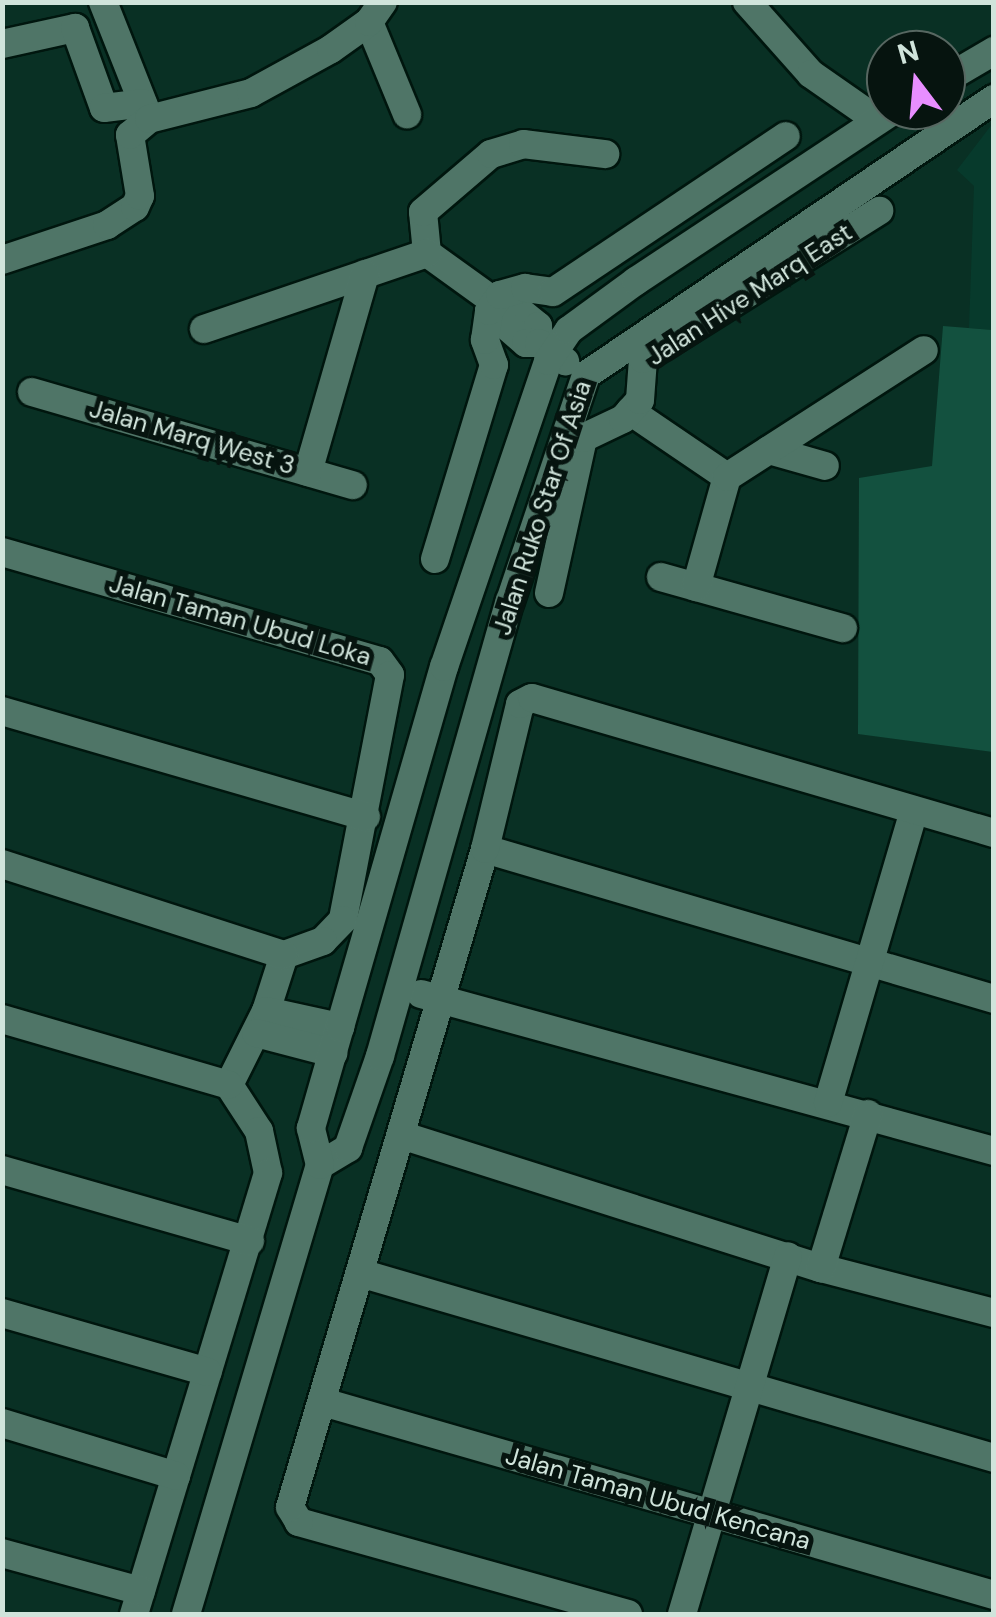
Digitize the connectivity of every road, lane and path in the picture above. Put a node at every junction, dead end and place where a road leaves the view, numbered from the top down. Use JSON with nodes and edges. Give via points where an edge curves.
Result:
{"nodes":[{"id":1,"x":103,"y":2,"type":"edge"},
{"id":2,"x":747,"y":2,"type":"edge"},
{"id":3,"x":376,"y":12,"type":"edge"},
{"id":4,"x":2,"y":44,"type":"edge"},
{"id":5,"x":994,"y":51,"type":"edge"},
{"id":6,"x":966,"y":67,"type":"edge"},
{"id":7,"x":994,"y":100,"type":"edge"},
{"id":8,"x":866,"y":104,"type":"edge"},
{"id":9,"x":146,"y":111,"type":"junction"},
{"id":10,"x":407,"y":114,"type":"dead end"},
{"id":11,"x":866,"y":128,"type":"edge"},
{"id":12,"x":786,"y":136,"type":"dead end"},
{"id":13,"x":606,"y":154,"type":"dead end"},
{"id":14,"x":879,"y":210,"type":"dead end"},
{"id":15,"x":427,"y":253,"type":"junction"},
{"id":16,"x":2,"y":260,"type":"edge"},
{"id":17,"x":364,"y":274,"type":"junction"},
{"id":18,"x":495,"y":303,"type":"junction"},
{"id":19,"x":204,"y":329,"type":"dead end"},
{"id":20,"x":546,"y":348,"type":"junction"},
{"id":21,"x":924,"y":350,"type":"dead end"},
{"id":22,"x":591,"y":378,"type":"junction"},
{"id":23,"x":32,"y":392,"type":"dead end"},
{"id":24,"x":631,"y":410,"type":"junction"},
{"id":25,"x":769,"y":450,"type":"junction"},
{"id":26,"x":825,"y":466,"type":"dead end"},
{"id":27,"x":308,"y":472,"type":"junction"},
{"id":28,"x":727,"y":477,"type":"junction"},
{"id":29,"x":353,"y":485,"type":"dead end"},
{"id":30,"x":2,"y":552,"type":"edge"},
{"id":31,"x":435,"y":558,"type":"dead end"},
{"id":32,"x":661,"y":576,"type":"dead end"},
{"id":33,"x":696,"y":587,"type":"junction"},
{"id":34,"x":549,"y":593,"type":"dead end"},
{"id":35,"x":842,"y":628,"type":"dead end"},
{"id":36,"x":2,"y":710,"type":"edge"},
{"id":37,"x":914,"y":810,"type":"junction"},
{"id":38,"x":366,"y":817,"type":"junction"},
{"id":39,"x":994,"y":832,"type":"edge"},
{"id":40,"x":485,"y":849,"type":"junction"},
{"id":41,"x":2,"y":864,"type":"edge"},
{"id":42,"x":284,"y":955,"type":"junction"},
{"id":43,"x":874,"y":960,"type":"junction"},
{"id":44,"x":400,"y":989,"type":"junction"},
{"id":45,"x":437,"y":998,"type":"junction"},
{"id":46,"x":994,"y":999,"type":"edge"},
{"id":47,"x":2,"y":1019,"type":"edge"},
{"id":48,"x":261,"y":1022,"type":"junction"},
{"id":49,"x":336,"y":1040,"type":"junction"},
{"id":50,"x":380,"y":1056,"type":"junction"},
{"id":51,"x":229,"y":1085,"type":"junction"},
{"id":52,"x":828,"y":1103,"type":"junction"},
{"id":53,"x":868,"y":1114,"type":"junction"},
{"id":54,"x":401,"y":1135,"type":"junction"},
{"id":55,"x":994,"y":1151,"type":"edge"},
{"id":56,"x":320,"y":1165,"type":"junction"},
{"id":57,"x":2,"y":1170,"type":"edge"},
{"id":58,"x":250,"y":1241,"type":"junction"},
{"id":59,"x":788,"y":1256,"type":"junction"},
{"id":60,"x":820,"y":1268,"type":"junction"},
{"id":61,"x":360,"y":1273,"type":"junction"},
{"id":62,"x":2,"y":1313,"type":"edge"},
{"id":63,"x":994,"y":1313,"type":"edge"},
{"id":64,"x":208,"y":1372,"type":"junction"},
{"id":65,"x":752,"y":1388,"type":"junction"},
{"id":66,"x":323,"y":1402,"type":"junction"},
{"id":67,"x":2,"y":1424,"type":"edge"},
{"id":68,"x":994,"y":1458,"type":"edge"},
{"id":69,"x":176,"y":1476,"type":"junction"},
{"id":70,"x":711,"y":1515,"type":"junction"},
{"id":71,"x":2,"y":1553,"type":"edge"},
{"id":72,"x":994,"y":1596,"type":"edge"},
{"id":73,"x":138,"y":1602,"type":"edge"},
{"id":74,"x":186,"y":1614,"type":"edge"},
{"id":75,"x":628,"y":1614,"type":"edge"},
{"id":76,"x":682,"y":1614,"type":"edge"}],
"edges":[{"from":1,"to":9,"type":"street"},
{"from":2,"to":8,"type":"street","via":[[811,74]]},
{"from":3,"to":9,"type":"street","via":[[251,93]]},
{"from":3,"to":10,"type":"street"},
{"from":4,"to":9,"type":"street","via":[[75,28],[104,108]]},
{"from":5,"to":6,"type":"street"},
{"from":7,"to":22,"type":"street","name":"Jalan Ruko Star Of Asia","via":[[914,148]]},
{"from":9,"to":16,"type":"street","via":[[130,135],[140,196],[135,208],[107,225]]},
{"from":11,"to":20,"type":"street","name":"Jalan Ruko Star Of Asia"},
{"from":12,"to":18,"type":"street","via":[[553,292],[524,288]]},
{"from":13,"to":15,"type":"street","via":[[523,144],[491,154],[424,212]]},
{"from":14,"to":24,"type":"street","name":"Jalan Hive Marq East","via":[[642,359]]},
{"from":15,"to":17,"type":"street"},
{"from":15,"to":18,"type":"street"},
{"from":17,"to":19,"type":"street"},
{"from":17,"to":27,"type":"street"},
{"from":18,"to":20,"type":"street","via":[[538,326]]},
{"from":18,"to":31,"type":"street","via":[[486,340],[494,365]]},
{"from":20,"to":22,"type":"street"},
{"from":20,"to":49,"type":"street","name":"Jalan Ruko Star Of Asia"},
{"from":21,"to":25,"type":"street"},
{"from":22,"to":24,"type":"street","via":[[595,394]]},
{"from":22,"to":44,"type":"street","name":"Jalan Ruko Star Of Asia","via":[[510,600]]},
{"from":23,"to":27,"type":"street","name":"Jalan Marq West 3"},
{"from":24,"to":28,"type":"street"},
{"from":24,"to":34,"type":"street","via":[[583,438]]},
{"from":25,"to":26,"type":"street"},
{"from":25,"to":28,"type":"street"},
{"from":27,"to":29,"type":"street","name":"Jalan Marq West 3"},
{"from":28,"to":33,"type":"street"},
{"from":30,"to":38,"type":"street","name":"Jalan Taman Ubud Loka","via":[[388,666]]},
{"from":32,"to":33,"type":"street"},
{"from":33,"to":35,"type":"street"},
{"from":36,"to":38,"type":"street"},
{"from":37,"to":39,"type":"street"},
{"from":37,"to":40,"type":"street","via":[[532,698],[517,710]]},
{"from":37,"to":43,"type":"street"},
{"from":38,"to":42,"type":"street","name":"Jalan Taman Ubud Loka","via":[[343,920],[323,941]]},
{"from":40,"to":43,"type":"street"},
{"from":40,"to":45,"type":"street"},
{"from":41,"to":42,"type":"street"},
{"from":42,"to":48,"type":"street"},
{"from":43,"to":46,"type":"street"},
{"from":43,"to":52,"type":"street"},
{"from":44,"to":45,"type":"street"},
{"from":44,"to":50,"type":"street","name":"Jalan Ruko Star Of Asia"},
{"from":45,"to":52,"type":"street"},
{"from":45,"to":54,"type":"street"},
{"from":47,"to":51,"type":"street"},
{"from":48,"to":49,"type":"street"},
{"from":48,"to":51,"type":"street"},
{"from":49,"to":50,"type":"street"},
{"from":49,"to":56,"type":"street","name":"Jalan Ruko Star Of Asia","via":[[311,1128]]},
{"from":50,"to":56,"type":"street","name":"Jalan Ruko Star Of Asia","via":[[348,1148]]},
{"from":51,"to":58,"type":"street","via":[[259,1132],[268,1173]]},
{"from":52,"to":53,"type":"street"},
{"from":53,"to":55,"type":"street"},
{"from":53,"to":60,"type":"street"},
{"from":54,"to":59,"type":"street"},
{"from":54,"to":61,"type":"street"},
{"from":56,"to":74,"type":"street"},
{"from":57,"to":58,"type":"street"},
{"from":58,"to":64,"type":"street"},
{"from":59,"to":60,"type":"street"},
{"from":59,"to":65,"type":"street"},
{"from":60,"to":63,"type":"street"},
{"from":61,"to":65,"type":"street"},
{"from":61,"to":66,"type":"street"},
{"from":62,"to":64,"type":"street"},
{"from":64,"to":69,"type":"street"},
{"from":65,"to":68,"type":"street"},
{"from":65,"to":70,"type":"street"},
{"from":66,"to":70,"type":"street","name":"Jalan Taman Ubud Kencana"},
{"from":66,"to":75,"type":"street","via":[[290,1507],[299,1522]]},
{"from":67,"to":69,"type":"street"},
{"from":69,"to":73,"type":"street"},
{"from":70,"to":72,"type":"street","name":"Jalan Taman Ubud Kencana"},
{"from":70,"to":76,"type":"street"},
{"from":71,"to":73,"type":"street"}]}
